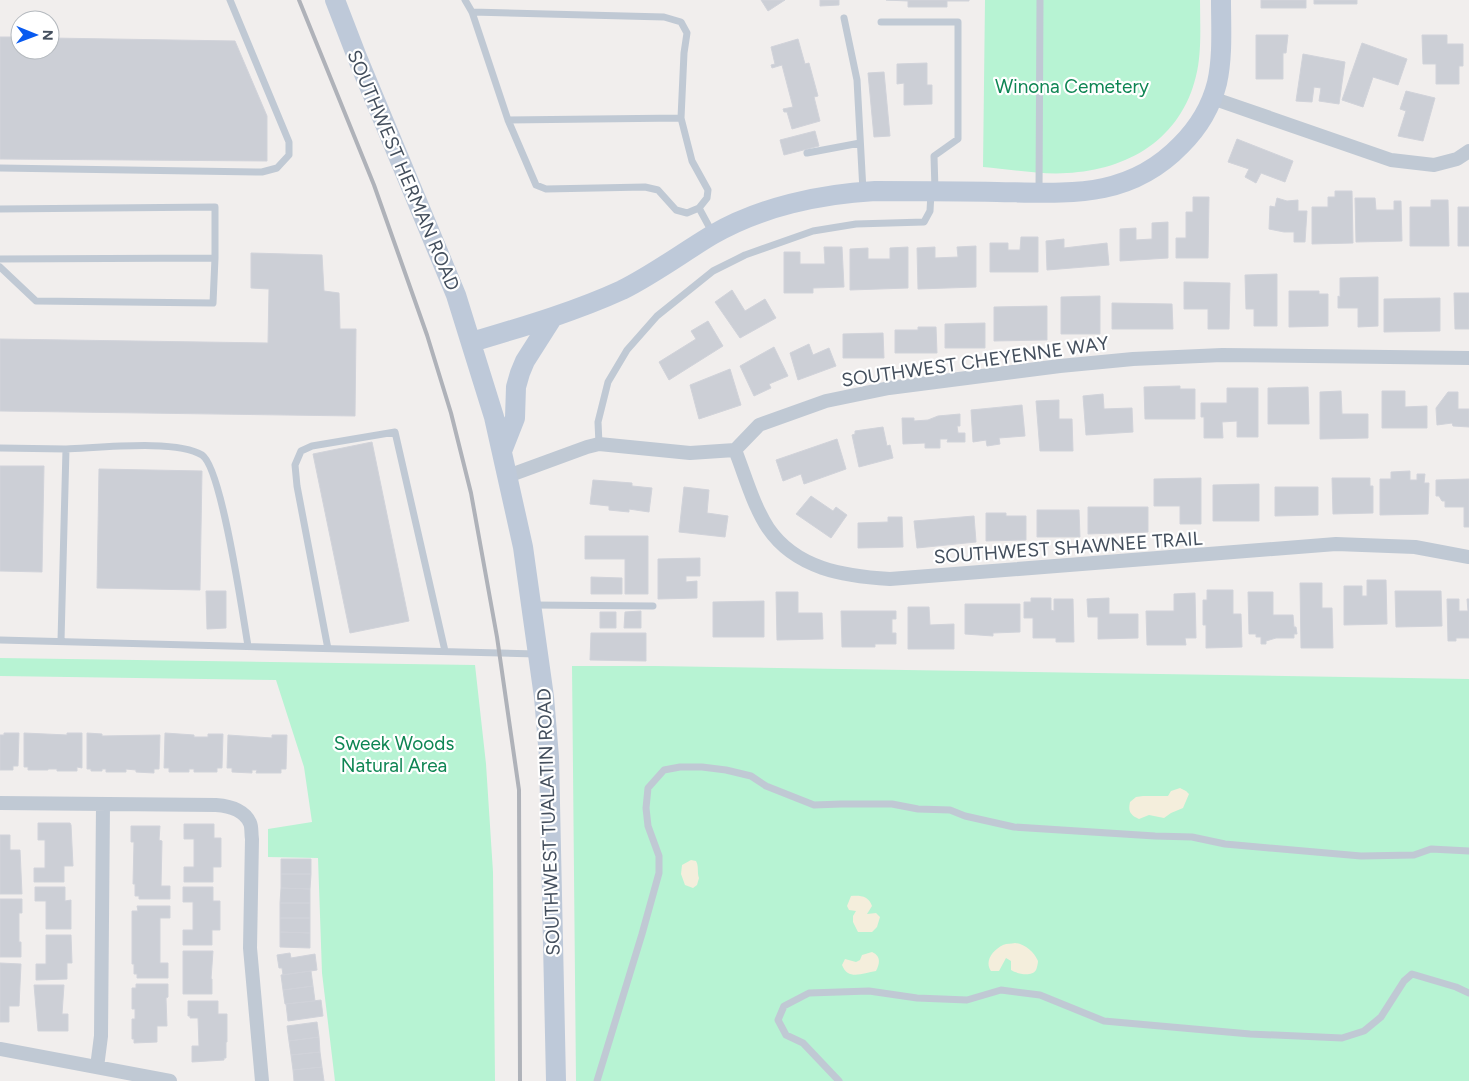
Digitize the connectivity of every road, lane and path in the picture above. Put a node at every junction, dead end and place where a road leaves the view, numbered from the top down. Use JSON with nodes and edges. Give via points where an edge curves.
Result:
{"nodes":[{"id":1,"x":230,"y":0,"type":"edge"},
{"id":2,"x":335,"y":0,"type":"edge"},
{"id":3,"x":465,"y":0,"type":"edge"},
{"id":4,"x":1040,"y":0,"type":"edge"},
{"id":5,"x":1221,"y":0,"type":"edge"},
{"id":6,"x":472,"y":12,"type":"junction"},
{"id":7,"x":844,"y":18,"type":"dead end"},
{"id":8,"x":881,"y":22,"type":"dead end"},
{"id":9,"x":1212,"y":98,"type":"junction"},
{"id":10,"x":681,"y":118,"type":"junction"},
{"id":11,"x":508,"y":120,"type":"junction"},
{"id":12,"x":860,"y":143,"type":"junction"},
{"id":13,"x":1469,"y":151,"type":"edge"},
{"id":14,"x":807,"y":153,"type":"dead end"},
{"id":15,"x":0,"y":168,"type":"edge"},
{"id":16,"x":933,"y":191,"type":"junction"},
{"id":17,"x":863,"y":192,"type":"junction"},
{"id":18,"x":1039,"y":192,"type":"junction"},
{"id":19,"x":699,"y":208,"type":"junction"},
{"id":20,"x":0,"y":209,"type":"edge"},
{"id":21,"x":713,"y":234,"type":"junction"},
{"id":22,"x":215,"y":258,"type":"junction"},
{"id":23,"x":0,"y":259,"type":"edge"},
{"id":24,"x":0,"y":267,"type":"edge"},
{"id":25,"x":553,"y":317,"type":"junction"},
{"id":26,"x":472,"y":342,"type":"junction"},
{"id":27,"x":1469,"y":358,"type":"edge"},
{"id":28,"x":599,"y":444,"type":"junction"},
{"id":29,"x":0,"y":448,"type":"edge"},
{"id":30,"x":66,"y":449,"type":"junction"},
{"id":31,"x":735,"y":450,"type":"junction"},
{"id":32,"x":502,"y":451,"type":"junction"},
{"id":33,"x":508,"y":476,"type":"junction"},
{"id":34,"x":1469,"y":557,"type":"edge"},
{"id":35,"x":532,"y":605,"type":"junction"},
{"id":36,"x":652,"y":606,"type":"dead end"},
{"id":37,"x":0,"y":640,"type":"edge"},
{"id":38,"x":62,"y":641,"type":"junction"},
{"id":39,"x":248,"y":646,"type":"junction"},
{"id":40,"x":328,"y":648,"type":"junction"},
{"id":41,"x":445,"y":652,"type":"junction"},
{"id":42,"x":539,"y":654,"type":"junction"},
{"id":43,"x":0,"y":803,"type":"edge"},
{"id":44,"x":104,"y":804,"type":"junction"},
{"id":45,"x":1469,"y":851,"type":"edge"},
{"id":46,"x":1469,"y":993,"type":"edge"},
{"id":47,"x":0,"y":1050,"type":"edge"},
{"id":48,"x":97,"y":1067,"type":"junction"},
{"id":49,"x":170,"y":1081,"type":"edge"},
{"id":50,"x":262,"y":1081,"type":"edge"},
{"id":51,"x":556,"y":1081,"type":"edge"},
{"id":52,"x":597,"y":1081,"type":"edge"},
{"id":53,"x":840,"y":1081,"type":"edge"}],
"edges":[{"from":1,"to":15,"type":"lane","via":[[289,142],[288,155],[276,168],[262,172]]},
{"from":2,"to":26,"type":"main road","name":"SOUTHWEST HERMAN ROAD","via":[[456,295]]},
{"from":3,"to":6,"type":"lane"},
{"from":4,"to":18,"type":"lane"},
{"from":5,"to":9,"type":"main road","via":[[1221,57]]},
{"from":6,"to":10,"type":"lane","via":[[664,17],[681,22],[687,33]]},
{"from":6,"to":11,"type":"lane"},
{"from":7,"to":12,"type":"lane","via":[[857,80]]},
{"from":8,"to":16,"type":"lane","via":[[958,22],[958,139],[934,156]]},
{"from":9,"to":13,"type":"street","via":[[1391,160],[1434,165],[1456,159]]},
{"from":9,"to":18,"type":"main road","via":[[1188,138],[1150,171],[1108,187]]},
{"from":10,"to":11,"type":"lane"},
{"from":10,"to":19,"type":"lane","via":[[692,161],[708,190],[707,198]]},
{"from":11,"to":19,"type":"lane","via":[[536,185],[546,189],[645,187],[658,190],[676,210],[688,213]]},
{"from":12,"to":14,"type":"lane"},
{"from":12,"to":17,"type":"lane"},
{"from":16,"to":17,"type":"main road"},
{"from":16,"to":18,"type":"main road"},
{"from":16,"to":28,"type":"lane","via":[[930,211],[924,222],[856,224],[813,231],[745,255],[690,288],[657,316],[627,350],[608,382],[598,422]]},
{"from":17,"to":21,"type":"main road","via":[[802,200]]},
{"from":19,"to":21,"type":"lane"},
{"from":20,"to":22,"type":"lane","via":[[216,207]]},
{"from":21,"to":25,"type":"main road","via":[[620,291]]},
{"from":22,"to":23,"type":"lane"},
{"from":22,"to":24,"type":"lane","via":[[213,303],[36,301]]},
{"from":25,"to":26,"type":"main road"},
{"from":25,"to":32,"type":"main road","via":[[520,373],[515,418]]},
{"from":26,"to":32,"type":"main road","name":"SOUTHWEST TUALATIN ROAD"},
{"from":27,"to":31,"type":"street","name":"SOUTHWEST CHEYENNE WAY","via":[[1222,355],[1060,366],[889,388],[826,401],[759,424]]},
{"from":28,"to":31,"type":"street","via":[[690,453]]},
{"from":28,"to":33,"type":"street"},
{"from":29,"to":30,"type":"lane"},
{"from":30,"to":38,"type":"lane"},
{"from":30,"to":39,"type":"lane","via":[[168,446],[192,450],[204,456],[221,500]]},
{"from":31,"to":34,"type":"street","name":"SOUTHWEST SHAWNEE TRAIL","via":[[768,528],[786,547],[808,562],[830,571],[861,577],[890,579],[1336,544],[1415,547]]},
{"from":32,"to":33,"type":"main road","name":"SOUTHWEST TUALATIN ROAD"},
{"from":33,"to":35,"type":"main road","name":"SOUTHWEST TUALATIN ROAD"},
{"from":35,"to":36,"type":"lane"},
{"from":35,"to":42,"type":"main road","name":"SOUTHWEST TUALATIN ROAD"},
{"from":37,"to":38,"type":"lane"},
{"from":38,"to":39,"type":"lane"},
{"from":39,"to":40,"type":"lane"},
{"from":40,"to":41,"type":"lane"},
{"from":40,"to":41,"type":"lane","via":[[297,486],[296,465],[301,451],[312,446],[395,432]]},
{"from":41,"to":42,"type":"lane"},
{"from":42,"to":51,"type":"main road","name":"SOUTHWEST TUALATIN ROAD","via":[[550,766]]},
{"from":43,"to":44,"type":"street"},
{"from":44,"to":48,"type":"street","via":[[101,1036]]},
{"from":44,"to":50,"type":"street","via":[[224,805],[242,813],[250,823],[250,948]]},
{"from":45,"to":52,"type":"lane","via":[[1431,849],[1414,855],[1362,856],[1225,844],[1192,837],[1014,827],[950,810],[892,804],[814,805],[766,786],[751,776],[734,772],[702,767],[664,770],[648,788],[646,808],[648,826],[659,856],[659,873]]},
{"from":46,"to":53,"type":"lane","via":[[1412,974],[1381,1016],[1364,1031],[1342,1038],[1250,1034],[1104,1021],[1040,995],[1001,990],[967,1000],[917,998],[869,991],[809,994],[784,1006],[778,1020],[786,1035],[803,1044]]},
{"from":47,"to":48,"type":"street"},
{"from":48,"to":49,"type":"street"}]}
